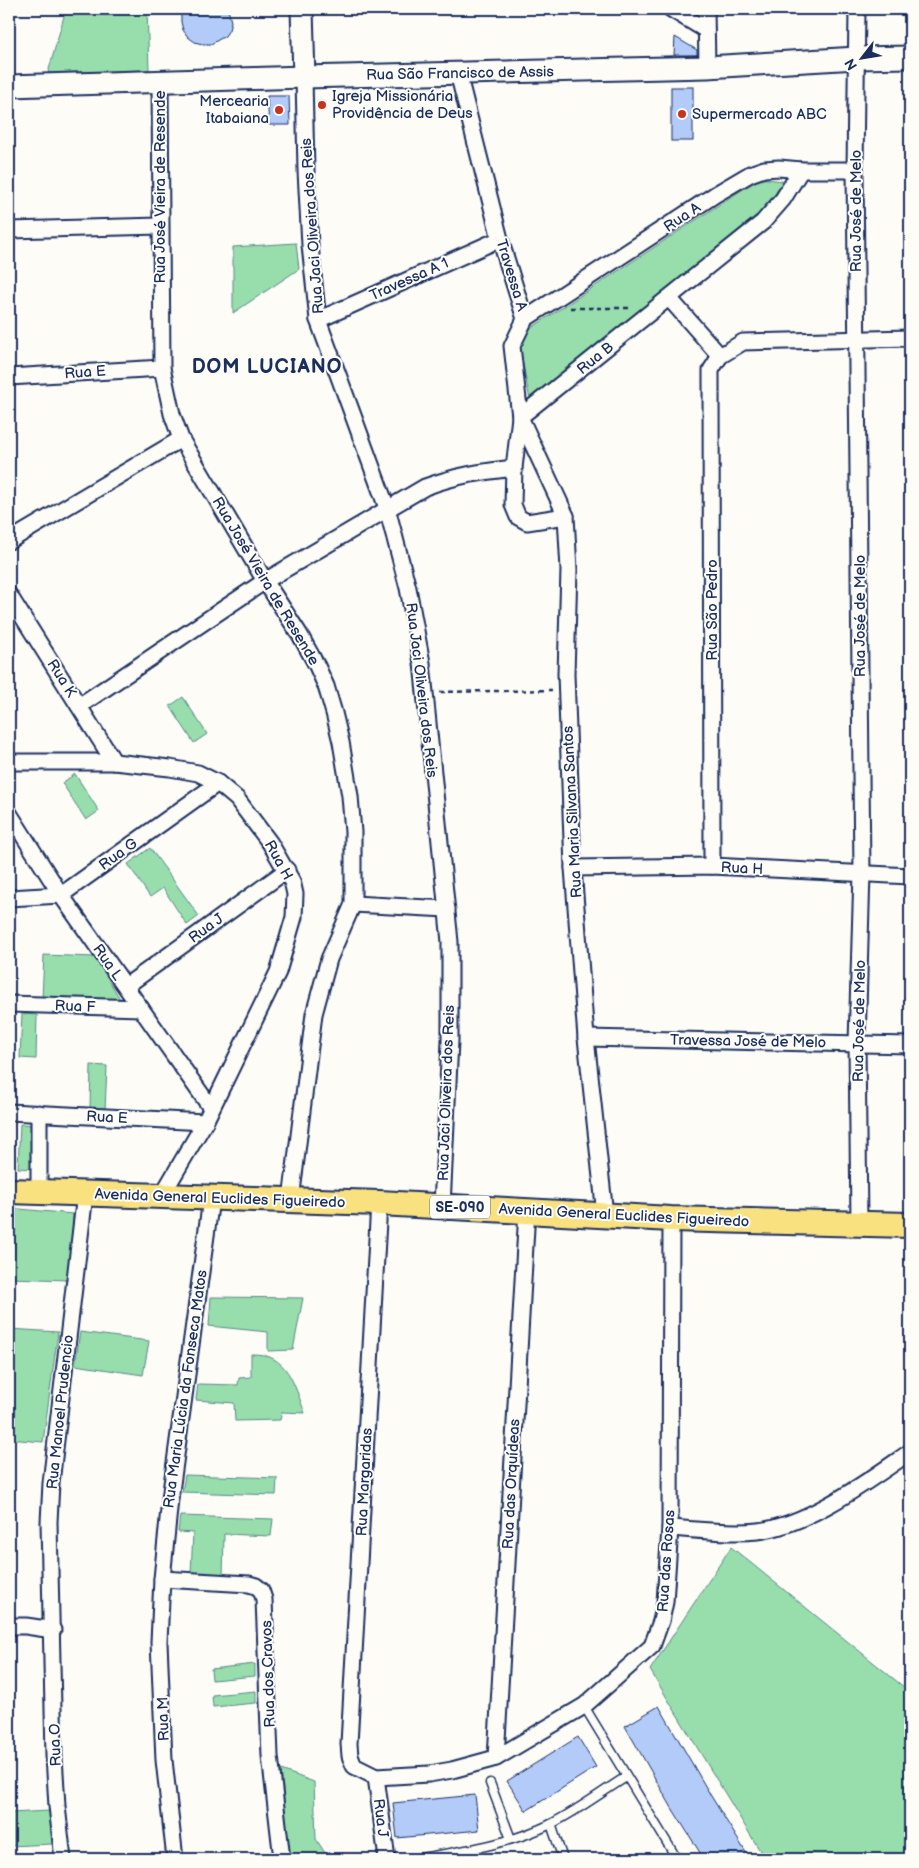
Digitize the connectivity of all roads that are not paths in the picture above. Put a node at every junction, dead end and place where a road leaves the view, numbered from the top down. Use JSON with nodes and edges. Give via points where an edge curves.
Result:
{"nodes":[{"id":1,"x":302,"y":9,"type":"edge"},
{"id":2,"x":670,"y":9,"type":"edge"},
{"id":3,"x":706,"y":9,"type":"edge"},
{"id":4,"x":857,"y":9,"type":"edge"},
{"id":5,"x":706,"y":30,"type":"junction"},
{"id":6,"x":910,"y":57,"type":"edge"},
{"id":7,"x":857,"y":58,"type":"junction"},
{"id":8,"x":707,"y":67,"type":"junction"},
{"id":9,"x":458,"y":73,"type":"junction"},
{"id":10,"x":304,"y":76,"type":"junction"},
{"id":11,"x":160,"y":81,"type":"junction"},
{"id":12,"x":9,"y":86,"type":"edge"},
{"id":13,"x":800,"y":170,"type":"junction"},
{"id":14,"x":855,"y":170,"type":"junction"},
{"id":15,"x":160,"y":226,"type":"junction"},
{"id":16,"x":9,"y":230,"type":"edge"},
{"id":17,"x":500,"y":239,"type":"junction"},
{"id":18,"x":669,"y":298,"type":"junction"},
{"id":19,"x":525,"y":319,"type":"junction"},
{"id":20,"x":318,"y":320,"type":"junction"},
{"id":21,"x":910,"y":338,"type":"edge"},
{"id":22,"x":857,"y":339,"type":"junction"},
{"id":23,"x":720,"y":356,"type":"junction"},
{"id":24,"x":162,"y":368,"type":"junction"},
{"id":25,"x":9,"y":377,"type":"edge"},
{"id":26,"x":520,"y":417,"type":"junction"},
{"id":27,"x":181,"y":439,"type":"junction"},
{"id":28,"x":514,"y":468,"type":"junction"},
{"id":29,"x":387,"y":508,"type":"junction"},
{"id":30,"x":566,"y":516,"type":"junction"},
{"id":31,"x":9,"y":541,"type":"edge"},
{"id":32,"x":265,"y":581,"type":"junction"},
{"id":33,"x":9,"y":595,"type":"edge"},
{"id":34,"x":79,"y":706,"type":"junction"},
{"id":35,"x":9,"y":762,"type":"edge"},
{"id":36,"x":114,"y":762,"type":"junction"},
{"id":37,"x":218,"y":783,"type":"junction"},
{"id":38,"x":9,"y":813,"type":"edge"},
{"id":39,"x":712,"y":866,"type":"junction"},
{"id":40,"x":573,"y":868,"type":"junction"},
{"id":41,"x":287,"y":870,"type":"junction"},
{"id":42,"x":862,"y":873,"type":"junction"},
{"id":43,"x":910,"y":876,"type":"edge"},
{"id":44,"x":61,"y":895,"type":"junction"},
{"id":45,"x":9,"y":898,"type":"edge"},
{"id":46,"x":353,"y":904,"type":"junction"},
{"id":47,"x":447,"y":909,"type":"junction"},
{"id":48,"x":126,"y":986,"type":"junction"},
{"id":49,"x":9,"y":1004,"type":"edge"},
{"id":50,"x":141,"y":1008,"type":"junction"},
{"id":51,"x":586,"y":1038,"type":"junction"},
{"id":52,"x":857,"y":1043,"type":"junction"},
{"id":53,"x":910,"y":1045,"type":"edge"},
{"id":54,"x":9,"y":1112,"type":"edge"},
{"id":55,"x":39,"y":1113,"type":"junction"},
{"id":56,"x":208,"y":1115,"type":"junction"},
{"id":57,"x":9,"y":1191,"type":"edge"},
{"id":58,"x":39,"y":1194,"type":"junction"},
{"id":59,"x":85,"y":1194,"type":"junction"},
{"id":60,"x":161,"y":1197,"type":"junction"},
{"id":61,"x":211,"y":1199,"type":"junction"},
{"id":62,"x":291,"y":1200,"type":"junction"},
{"id":63,"x":379,"y":1202,"type":"junction"},
{"id":64,"x":442,"y":1206,"type":"junction"},
{"id":65,"x":527,"y":1210,"type":"junction"},
{"id":66,"x":605,"y":1215,"type":"junction"},
{"id":67,"x":671,"y":1219,"type":"junction"},
{"id":68,"x":859,"y":1223,"type":"junction"},
{"id":69,"x":910,"y":1225,"type":"edge"},
{"id":70,"x":910,"y":1452,"type":"edge"},
{"id":71,"x":670,"y":1528,"type":"junction"},
{"id":72,"x":162,"y":1579,"type":"junction"},
{"id":73,"x":9,"y":1626,"type":"edge"},
{"id":74,"x":53,"y":1630,"type":"junction"},
{"id":75,"x":584,"y":1706,"type":"junction"},
{"id":76,"x":496,"y":1758,"type":"junction"},
{"id":77,"x":626,"y":1777,"type":"junction"},
{"id":78,"x":376,"y":1778,"type":"junction"},
{"id":79,"x":490,"y":1783,"type":"dead end"},
{"id":80,"x":552,"y":1824,"type":"junction"},
{"id":81,"x":511,"y":1839,"type":"junction"},
{"id":82,"x":64,"y":1859,"type":"edge"},
{"id":83,"x":175,"y":1859,"type":"edge"},
{"id":84,"x":282,"y":1859,"type":"edge"},
{"id":85,"x":387,"y":1859,"type":"edge"},
{"id":86,"x":414,"y":1859,"type":"edge"},
{"id":87,"x":563,"y":1859,"type":"edge"},
{"id":88,"x":677,"y":1859,"type":"edge"}],
"edges":[{"from":1,"to":10,"type":"street","name":"Rua Jaci Oliveira dos Reis"},
{"from":2,"to":5,"type":"street"},
{"from":3,"to":5,"type":"street"},
{"from":4,"to":7,"type":"street","name":"Rua José de Melo"},
{"from":5,"to":8,"type":"street"},
{"from":6,"to":7,"type":"street","name":"Rua São Francisco de Assis"},
{"from":7,"to":8,"type":"street","name":"Rua São Francisco de Assis"},
{"from":7,"to":14,"type":"street","name":"Rua José de Melo"},
{"from":8,"to":9,"type":"street","name":"Rua São Francisco de Assis"},
{"from":9,"to":10,"type":"street","name":"Rua São Francisco de Assis"},
{"from":9,"to":17,"type":"street","name":"Travessa A"},
{"from":10,"to":11,"type":"street","name":"Rua São Francisco de Assis"},
{"from":10,"to":20,"type":"street","name":"Rua Jaci Oliveira dos Reis","via":[[309,226]]},
{"from":11,"to":12,"type":"street","name":"Rua São Francisco de Assis"},
{"from":11,"to":15,"type":"street","name":"Rua José Vieira de Resende"},
{"from":13,"to":14,"type":"street","name":"Rua A"},
{"from":13,"to":18,"type":"street","name":"Rua B","via":[[783,199],[768,216]]},
{"from":13,"to":19,"type":"street","name":"Rua A","via":[[764,169],[739,179]]},
{"from":14,"to":22,"type":"street","name":"Rua José de Melo"},
{"from":15,"to":16,"type":"street"},
{"from":15,"to":24,"type":"street","name":"Rua José Vieira de Resende"},
{"from":17,"to":19,"type":"street","name":"Travessa A"},
{"from":17,"to":20,"type":"street","name":"Travessa A 1"},
{"from":18,"to":23,"type":"street"},
{"from":18,"to":26,"type":"street","name":"Rua B"},
{"from":19,"to":26,"type":"street","name":"Travessa A","via":[[512,346]]},
{"from":20,"to":29,"type":"street","name":"Rua Jaci Oliveira dos Reis"},
{"from":21,"to":22,"type":"street"},
{"from":22,"to":23,"type":"street","via":[[743,342]]},
{"from":22,"to":42,"type":"street","name":"Rua José de Melo"},
{"from":23,"to":39,"type":"street","name":"Rua São Pedro","via":[[711,370]]},
{"from":24,"to":25,"type":"street","name":"Rua E"},
{"from":24,"to":27,"type":"street","name":"Rua José Vieira de Resende"},
{"from":26,"to":28,"type":"street","name":"Travessa A"},
{"from":26,"to":30,"type":"street","name":"Rua Maria Silvana Santos"},
{"from":27,"to":31,"type":"street"},
{"from":27,"to":32,"type":"street","name":"Rua José Vieira de Resende"},
{"from":28,"to":29,"type":"street","via":[[449,478]]},
{"from":28,"to":30,"type":"street","name":"Travessa A","via":[[513,505],[520,519],[530,522]]},
{"from":29,"to":32,"type":"street"},
{"from":29,"to":47,"type":"street","name":"Rua Jaci Oliveira dos Reis","via":[[408,588],[425,692]]},
{"from":30,"to":40,"type":"street","name":"Rua Maria Silvana Santos","via":[[569,570],[566,689]]},
{"from":32,"to":34,"type":"street"},
{"from":32,"to":46,"type":"street","name":"Rua José Vieira de Resende","via":[[304,642],[326,686],[334,713],[350,796]]},
{"from":33,"to":34,"type":"street","name":"Rua K"},
{"from":34,"to":36,"type":"street","name":"Rua K"},
{"from":35,"to":36,"type":"street","name":"Rua H"},
{"from":36,"to":37,"type":"street","name":"Rua H","via":[[189,771]]},
{"from":37,"to":41,"type":"street","name":"Rua H","via":[[254,820]]},
{"from":37,"to":44,"type":"street","name":"Rua G"},
{"from":38,"to":44,"type":"street","name":"Rua L"},
{"from":39,"to":40,"type":"street","name":"Rua H"},
{"from":39,"to":42,"type":"street","name":"Rua H"},
{"from":40,"to":51,"type":"street","name":"Rua Maria Silvana Santos"},
{"from":41,"to":48,"type":"street","name":"Rua J"},
{"from":41,"to":56,"type":"street","name":"Rua H","via":[[292,881],[294,917],[278,972]]},
{"from":42,"to":43,"type":"street","name":"Rua H"},
{"from":42,"to":52,"type":"street","name":"Rua José de Melo"},
{"from":44,"to":45,"type":"street"},
{"from":44,"to":48,"type":"street","name":"Rua L"},
{"from":46,"to":47,"type":"street"},
{"from":46,"to":62,"type":"street","name":"Rua José Vieira de Resende","via":[[329,959],[314,1014]]},
{"from":47,"to":64,"type":"street","name":"Rua Jaci Oliveira dos Reis","via":[[450,1042]]},
{"from":48,"to":50,"type":"street","name":"Rua L"},
{"from":49,"to":50,"type":"street","name":"Rua F"},
{"from":50,"to":56,"type":"street","name":"Rua L"},
{"from":51,"to":52,"type":"street","name":"Travessa José de Melo"},
{"from":51,"to":66,"type":"street","name":"Rua Maria Silvana Santos"},
{"from":52,"to":53,"type":"street","name":"Travessa José de Melo"},
{"from":52,"to":68,"type":"street","name":"Rua José de Melo"},
{"from":54,"to":55,"type":"street","name":"Rua E"},
{"from":55,"to":56,"type":"street","name":"Rua E"},
{"from":55,"to":58,"type":"street"},
{"from":56,"to":60,"type":"street","name":"Rua H"},
{"from":57,"to":58,"type":"main road","name":"Avenida General Euclides Figueiredo","number":"SE-090"},
{"from":58,"to":59,"type":"main road","name":"Avenida General Euclides Figueiredo","number":"SE-090"},
{"from":59,"to":60,"type":"main road","name":"Avenida General Euclides Figueiredo","number":"SE-090"},
{"from":59,"to":74,"type":"street","name":"Rua Manoel Prudencio","via":[[51,1483],[49,1522]]},
{"from":60,"to":61,"type":"main road","name":"Avenida General Euclides Figueiredo","number":"SE-090"},
{"from":61,"to":62,"type":"main road","name":"Avenida General Euclides Figueiredo","number":"SE-090"},
{"from":61,"to":72,"type":"street","name":"Rua Maria Lúcia da Fonseca Matos"},
{"from":62,"to":63,"type":"main road","name":"Avenida General Euclides Figueiredo","number":"SE-090"},
{"from":63,"to":64,"type":"main road","name":"Avenida General Euclides Figueiredo","number":"SE-090"},
{"from":63,"to":78,"type":"street","name":"Rua Margaridas","via":[[350,1744],[352,1762]]},
{"from":64,"to":65,"type":"main road","name":"Avenida General Euclides Figueiredo","number":"SE-090"},
{"from":65,"to":66,"type":"main road","name":"Avenida General Euclides Figueiredo","number":"SE-090"},
{"from":65,"to":76,"type":"street","name":"Rua das Orquídeas"},
{"from":66,"to":67,"type":"main road","name":"Avenida General Euclides Figueiredo","number":"SE-090"},
{"from":67,"to":68,"type":"main road","name":"Avenida General Euclides Figueiredo","number":"SE-090"},
{"from":67,"to":71,"type":"street","name":"Rua das Rosas"},
{"from":68,"to":69,"type":"main road","name":"Avenida General Euclides Figueiredo","number":"SE-090"},
{"from":70,"to":71,"type":"street","via":[[849,1494],[787,1524],[736,1532]]},
{"from":71,"to":75,"type":"street","name":"Rua das Rosas","via":[[665,1602],[652,1646]]},
{"from":72,"to":83,"type":"street","name":"Rua M","via":[[159,1642],[164,1750]]},
{"from":72,"to":84,"type":"street","name":"Rua dos Cravos","via":[[241,1583],[258,1588],[263,1595],[270,1756]]},
{"from":73,"to":74,"type":"street"},
{"from":74,"to":82,"type":"street","name":"Rua O","via":[[54,1756]]},
{"from":75,"to":76,"type":"street","name":"Rua das Rosas"},
{"from":75,"to":77,"type":"lane"},
{"from":76,"to":78,"type":"street","name":"Rua das Rosas","via":[[429,1774]]},
{"from":77,"to":80,"type":"lane"},
{"from":77,"to":88,"type":"lane"},
{"from":78,"to":85,"type":"street","name":"Rua J"},
{"from":79,"to":81,"type":"lane"},
{"from":80,"to":81,"type":"lane"},
{"from":80,"to":87,"type":"lane"},
{"from":81,"to":86,"type":"lane","via":[[483,1848]]}]}
